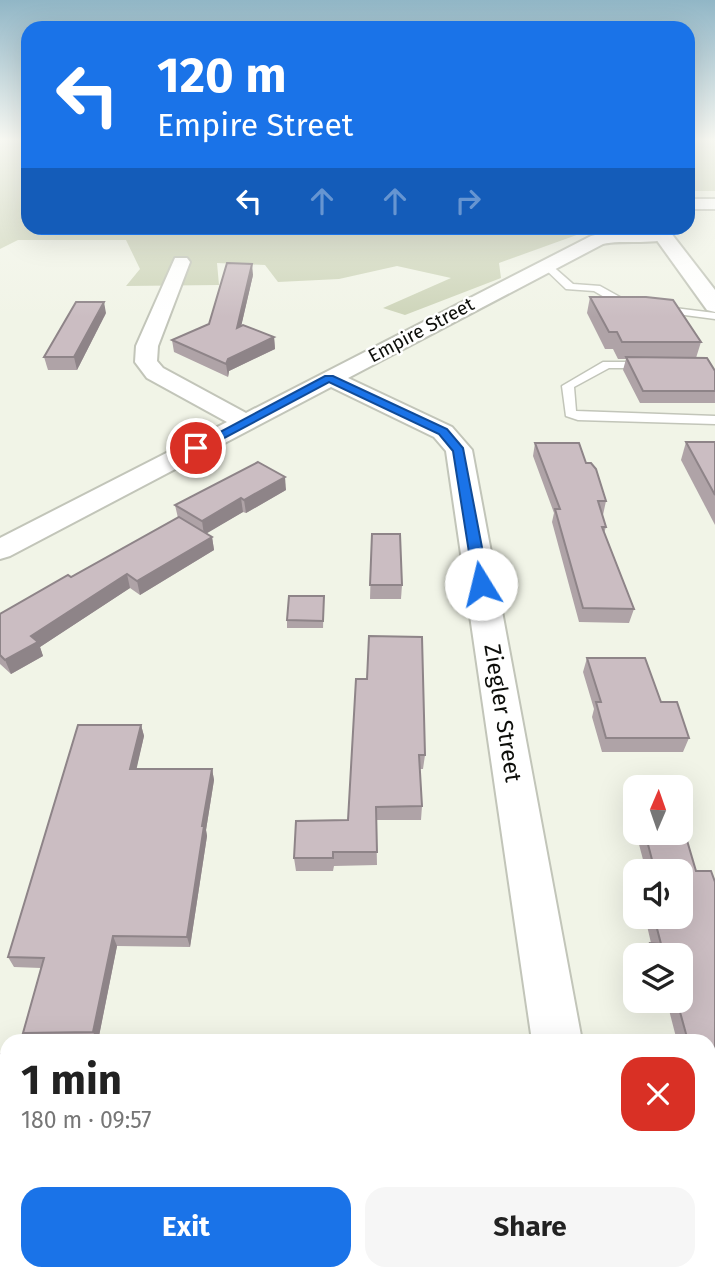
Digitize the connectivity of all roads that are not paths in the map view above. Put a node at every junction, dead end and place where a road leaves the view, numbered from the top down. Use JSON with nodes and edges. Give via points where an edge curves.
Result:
{"nodes":[{"id":1,"x":695,"y":204,"type":"edge"},
{"id":2,"x":715,"y":204,"type":"edge"},
{"id":3,"x":626,"y":235,"type":"edge"},
{"id":4,"x":663,"y":235,"type":"edge"},
{"id":5,"x":181,"y":262,"type":"dead end"},
{"id":6,"x":546,"y":265,"type":"junction"},
{"id":7,"x":715,"y":305,"type":"edge"},
{"id":8,"x":715,"y":316,"type":"edge"},
{"id":9,"x":662,"y":365,"type":"edge"},
{"id":10,"x":329,"y":378,"type":"junction"},
{"id":11,"x":715,"y":420,"type":"edge"},
{"id":12,"x":245,"y":422,"type":"junction"},
{"id":13,"x":0,"y":550,"type":"edge"},
{"id":14,"x":556,"y":1034,"type":"edge"}],
"edges":[{"from":1,"to":2,"type":"street"},
{"from":3,"to":6,"type":"street","name":"Empire Street","via":[[603,237]]},
{"from":4,"to":7,"type":"main road"},
{"from":5,"to":12,"type":"street","via":[[146,346],[146,362],[155,373]]},
{"from":6,"to":8,"type":"lane","via":[[570,287],[596,288],[625,306]]},
{"from":6,"to":10,"type":"street","name":"Empire Street"},
{"from":9,"to":11,"type":"lane","via":[[607,364],[568,386],[570,412],[578,416]]},
{"from":10,"to":12,"type":"street","name":"Empire Street"},
{"from":10,"to":14,"type":"street","name":"Ziegler Street","via":[[443,432],[459,450]]},
{"from":12,"to":13,"type":"street","name":"Empire Street"}]}
